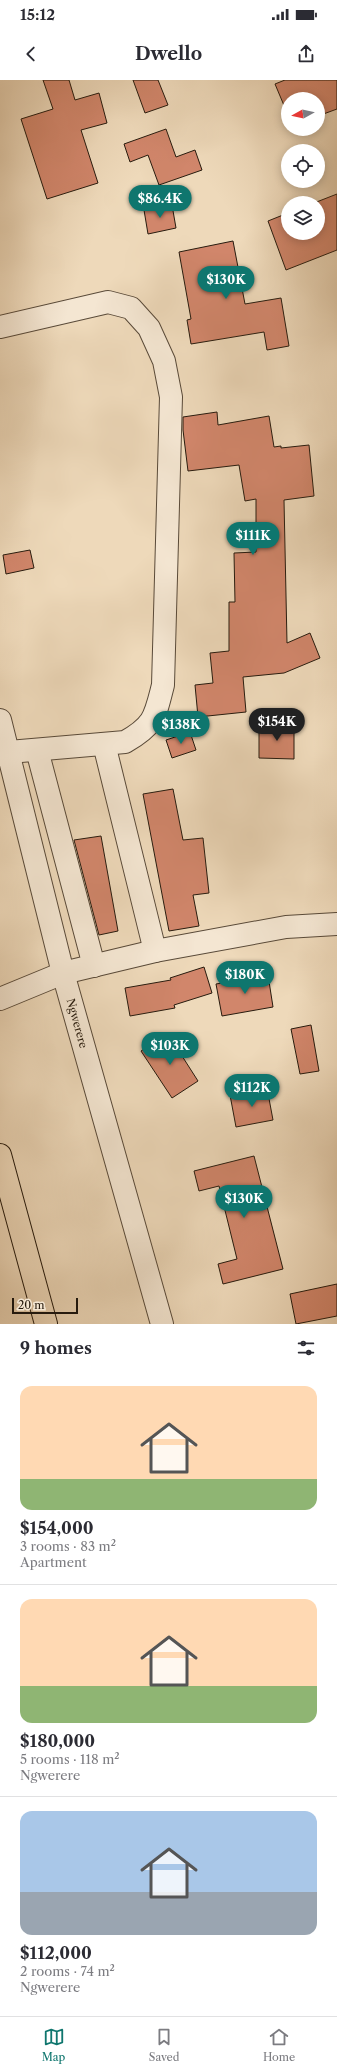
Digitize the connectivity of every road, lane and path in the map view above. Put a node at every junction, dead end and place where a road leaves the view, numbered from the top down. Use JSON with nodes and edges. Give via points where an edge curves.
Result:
{"nodes":[{"id":1,"x":0,"y":328,"type":"edge"},
{"id":2,"x":0,"y":720,"type":"edge"},
{"id":3,"x":104,"y":744,"type":"junction"},
{"id":4,"x":37,"y":750,"type":"junction"},
{"id":5,"x":4,"y":751,"type":"edge"},
{"id":6,"x":337,"y":924,"type":"edge"},
{"id":7,"x":155,"y":951,"type":"junction"},
{"id":8,"x":94,"y":966,"type":"junction"},
{"id":9,"x":63,"y":973,"type":"junction"},
{"id":10,"x":0,"y":1000,"type":"edge"},
{"id":11,"x":0,"y":1155,"type":"edge"},
{"id":12,"x":46,"y":1324,"type":"edge"},
{"id":13,"x":162,"y":1324,"type":"edge"}],
"edges":[{"from":1,"to":3,"type":"street","via":[[108,302],[131,308],[149,328],[164,361],[171,396],[163,685],[156,715],[141,733],[125,742]]},
{"from":2,"to":5,"type":"street","name":"Ngwerere"},
{"from":3,"to":4,"type":"street"},
{"from":3,"to":7,"type":"street"},
{"from":4,"to":5,"type":"street"},
{"from":4,"to":8,"type":"street"},
{"from":5,"to":9,"type":"street","name":"Ngwerere"},
{"from":6,"to":7,"type":"street","via":[[286,927]]},
{"from":7,"to":8,"type":"street"},
{"from":8,"to":9,"type":"street"},
{"from":9,"to":10,"type":"street"},
{"from":9,"to":13,"type":"street","name":"Ngwerere"},
{"from":11,"to":12,"type":"main road"}]}
